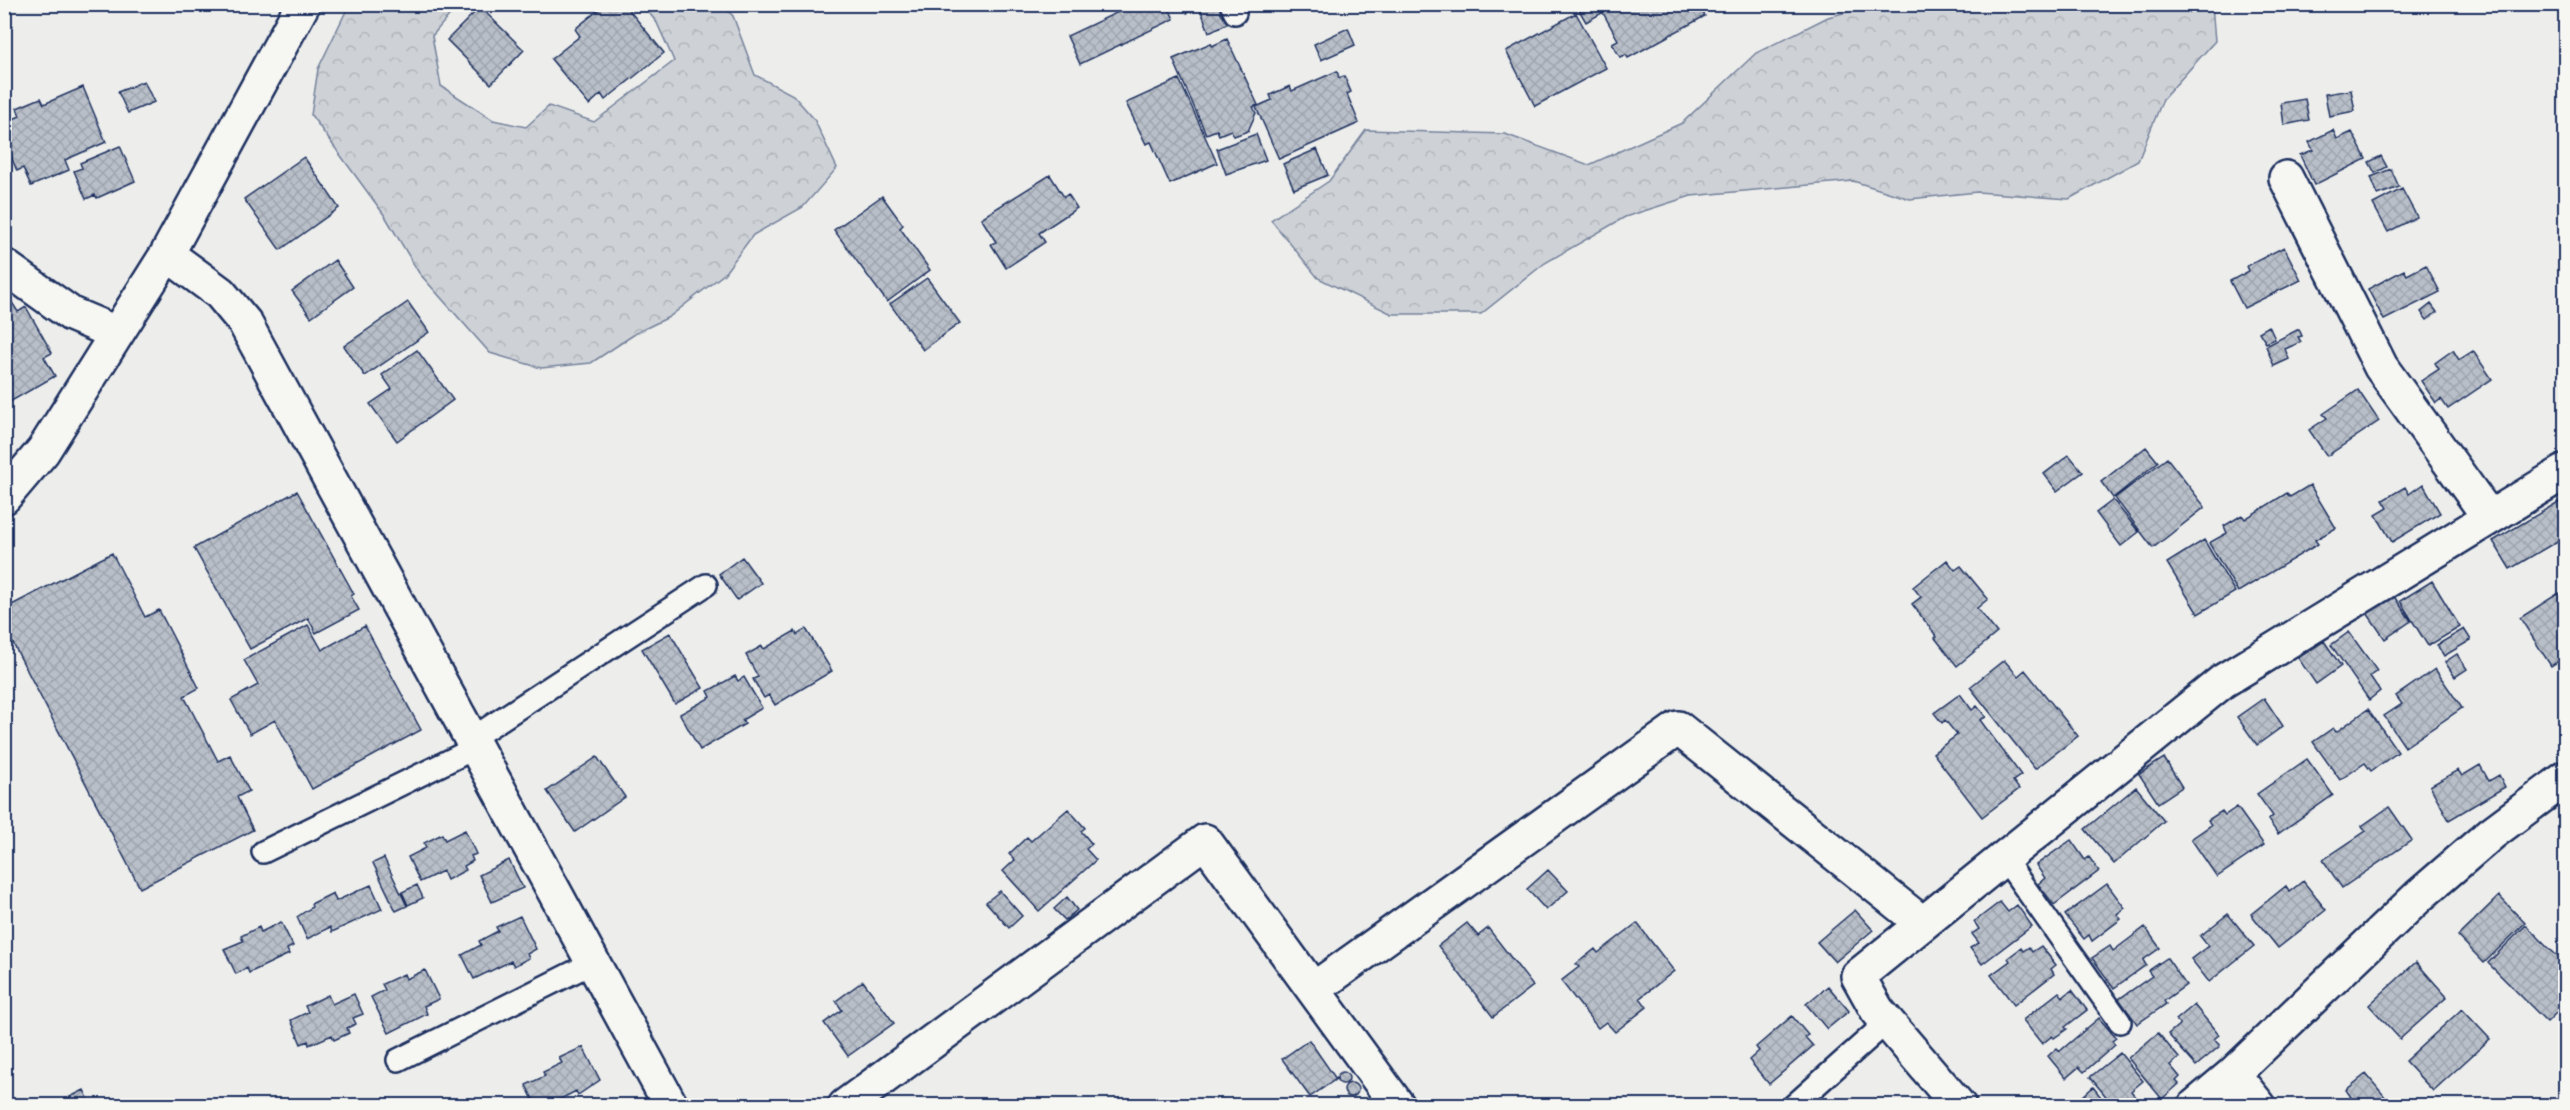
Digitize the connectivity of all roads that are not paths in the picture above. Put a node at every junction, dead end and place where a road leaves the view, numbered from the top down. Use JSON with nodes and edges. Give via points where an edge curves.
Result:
{"nodes":[{"id":1,"x":303,"y":4,"type":"edge"},
{"id":2,"x":2286,"y":178,"type":"dead end"},
{"id":3,"x":167,"y":254,"type":"junction"},
{"id":4,"x":4,"y":266,"type":"edge"},
{"id":5,"x":116,"y":333,"type":"junction"},
{"id":6,"x":2565,"y":471,"type":"edge"},
{"id":7,"x":4,"y":497,"type":"edge"},
{"id":8,"x":2489,"y":517,"type":"junction"},
{"id":9,"x":706,"y":585,"type":"dead end"},
{"id":10,"x":473,"y":743,"type":"junction"},
{"id":11,"x":2565,"y":778,"type":"edge"},
{"id":12,"x":263,"y":852,"type":"dead end"},
{"id":13,"x":2003,"y":857,"type":"junction"},
{"id":14,"x":1922,"y":923,"type":"junction"},
{"id":15,"x":592,"y":963,"type":"junction"},
{"id":16,"x":1314,"y":989,"type":"junction"},
{"id":17,"x":1887,"y":1022,"type":"junction"},
{"id":18,"x":2120,"y":1022,"type":"dead end"},
{"id":19,"x":398,"y":1060,"type":"dead end"},
{"id":20,"x":2233,"y":1074,"type":"junction"},
{"id":21,"x":671,"y":1106,"type":"edge"},
{"id":22,"x":845,"y":1106,"type":"edge"},
{"id":23,"x":1398,"y":1106,"type":"edge"},
{"id":24,"x":1793,"y":1106,"type":"edge"},
{"id":25,"x":1959,"y":1106,"type":"edge"},
{"id":26,"x":2195,"y":1106,"type":"edge"},
{"id":27,"x":2259,"y":1106,"type":"edge"}],
"edges":[{"from":1,"to":3,"type":"street"},
{"from":2,"to":8,"type":"street","via":[[2381,367]]},
{"from":3,"to":5,"type":"street"},
{"from":3,"to":10,"type":"street","via":[[220,293],[245,323]]},
{"from":4,"to":5,"type":"street","via":[[71,315]]},
{"from":5,"to":7,"type":"street","via":[[43,451]]},
{"from":6,"to":8,"type":"street"},
{"from":8,"to":13,"type":"street","via":[[2223,681]]},
{"from":9,"to":10,"type":"lane"},
{"from":10,"to":12,"type":"lane"},
{"from":10,"to":15,"type":"street"},
{"from":11,"to":20,"type":"street","via":[[2492,833],[2420,896]]},
{"from":13,"to":14,"type":"street"},
{"from":13,"to":18,"type":"lane"},
{"from":14,"to":16,"type":"street","via":[[1678,728]]},
{"from":14,"to":17,"type":"street","via":[[1858,976]]},
{"from":15,"to":19,"type":"lane"},
{"from":15,"to":21,"type":"street"},
{"from":16,"to":22,"type":"street","via":[[1205,841]]},
{"from":16,"to":23,"type":"street"},
{"from":17,"to":24,"type":"lane"},
{"from":17,"to":25,"type":"street"},
{"from":20,"to":26,"type":"street"},
{"from":20,"to":27,"type":"street"}]}
